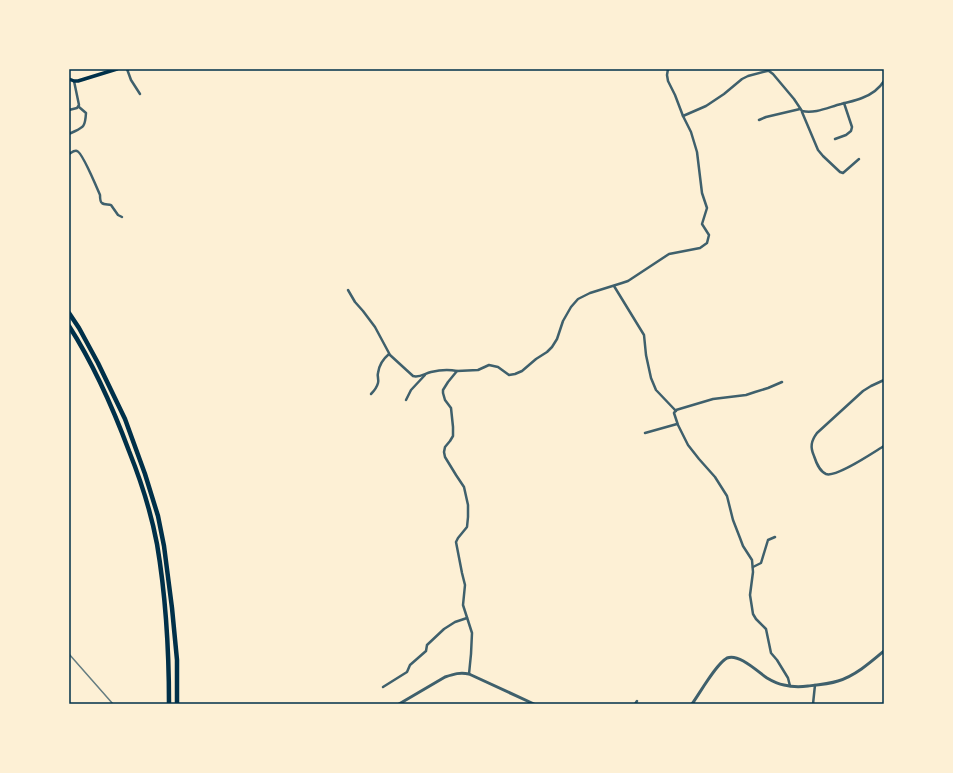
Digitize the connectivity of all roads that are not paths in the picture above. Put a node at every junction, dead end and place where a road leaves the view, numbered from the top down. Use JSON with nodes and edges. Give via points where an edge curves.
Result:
{"nodes":[{"id":1,"x":117,"y":69,"type":"edge"},
{"id":2,"x":127,"y":69,"type":"edge"},
{"id":3,"x":668,"y":69,"type":"edge"},
{"id":4,"x":69,"y":80,"type":"edge"},
{"id":5,"x":74,"y":81,"type":"junction"},
{"id":6,"x":884,"y":82,"type":"edge"},
{"id":7,"x":140,"y":94,"type":"dead end"},
{"id":8,"x":844,"y":103,"type":"junction"},
{"id":9,"x":79,"y":107,"type":"junction"},
{"id":10,"x":69,"y":110,"type":"edge"},
{"id":11,"x":801,"y":110,"type":"junction"},
{"id":12,"x":683,"y":116,"type":"junction"},
{"id":13,"x":759,"y":120,"type":"dead end"},
{"id":14,"x":69,"y":134,"type":"edge"},
{"id":15,"x":835,"y":139,"type":"dead end"},
{"id":16,"x":69,"y":154,"type":"edge"},
{"id":17,"x":859,"y":159,"type":"dead end"},
{"id":18,"x":122,"y":218,"type":"dead end"},
{"id":19,"x":614,"y":286,"type":"junction"},
{"id":20,"x":348,"y":290,"type":"dead end"},
{"id":21,"x":69,"y":313,"type":"edge"},
{"id":22,"x":69,"y":326,"type":"edge"},
{"id":23,"x":390,"y":354,"type":"junction"},
{"id":24,"x":457,"y":371,"type":"junction"},
{"id":25,"x":427,"y":374,"type":"junction"},
{"id":26,"x":884,"y":380,"type":"edge"},
{"id":27,"x":782,"y":382,"type":"dead end"},
{"id":28,"x":371,"y":394,"type":"dead end"},
{"id":29,"x":406,"y":400,"type":"dead end"},
{"id":30,"x":676,"y":411,"type":"junction"},
{"id":31,"x":677,"y":424,"type":"junction"},
{"id":32,"x":645,"y":432,"type":"dead end"},
{"id":33,"x":884,"y":446,"type":"edge"},
{"id":34,"x":775,"y":536,"type":"dead end"},
{"id":35,"x":753,"y":568,"type":"junction"},
{"id":36,"x":467,"y":618,"type":"junction"},
{"id":37,"x":884,"y":651,"type":"edge"},
{"id":38,"x":469,"y":674,"type":"junction"},
{"id":39,"x":790,"y":686,"type":"junction"},
{"id":40,"x":815,"y":686,"type":"junction"},
{"id":41,"x":383,"y":687,"type":"dead end"},
{"id":42,"x":637,"y":701,"type":"dead end"},
{"id":43,"x":169,"y":704,"type":"edge"},
{"id":44,"x":177,"y":704,"type":"edge"},
{"id":45,"x":399,"y":704,"type":"edge"},
{"id":46,"x":534,"y":704,"type":"edge"},
{"id":47,"x":635,"y":704,"type":"edge"},
{"id":48,"x":692,"y":704,"type":"edge"},
{"id":49,"x":813,"y":704,"type":"edge"}],
"edges":[{"from":1,"to":5,"type":"main road"},
{"from":2,"to":7,"type":"street","via":[[130,80]]},
{"from":3,"to":12,"type":"street","via":[[668,81]]},
{"from":4,"to":5,"type":"main road"},
{"from":5,"to":9,"type":"street"},
{"from":6,"to":8,"type":"street","via":[[864,97]]},
{"from":8,"to":11,"type":"street","via":[[814,111]]},
{"from":8,"to":15,"type":"street","via":[[852,131]]},
{"from":9,"to":10,"type":"street"},
{"from":9,"to":14,"type":"street","via":[[86,113],[85,123],[80,129]]},
{"from":11,"to":12,"type":"street","via":[[773,74],[767,71],[748,76],[710,104]]},
{"from":11,"to":13,"type":"street"},
{"from":11,"to":17,"type":"street","via":[[818,150],[840,172],[843,173]]},
{"from":12,"to":19,"type":"street","via":[[697,152],[706,208],[702,224],[709,235],[708,241],[698,249],[669,254],[633,278]]},
{"from":16,"to":18,"type":"street","via":[[77,150],[80,152],[101,202],[111,204]]},
{"from":19,"to":24,"type":"street","via":[[586,294],[575,302],[563,321],[552,347],[522,371],[509,375],[489,365],[478,370]]},
{"from":19,"to":30,"type":"street","via":[[644,335],[651,378],[656,390]]},
{"from":20,"to":23,"type":"street","via":[[375,327]]},
{"from":21,"to":44,"type":"highway","via":[[98,363],[125,419],[158,516],[172,608],[177,660]]},
{"from":22,"to":43,"type":"highway","via":[[118,422],[150,514],[166,607]]},
{"from":23,"to":25,"type":"street","via":[[415,377]]},
{"from":23,"to":28,"type":"street","via":[[380,366],[378,385]]},
{"from":24,"to":25,"type":"street","via":[[446,370]]},
{"from":24,"to":36,"type":"street","via":[[443,390],[443,396],[451,408],[453,427],[452,436],[444,452],[463,484],[468,501],[467,525],[456,542],[465,583],[463,604]]},
{"from":25,"to":29,"type":"street","via":[[411,390]]},
{"from":26,"to":33,"type":"street","via":[[860,394],[817,434],[811,445],[819,468],[829,475]]},
{"from":27,"to":30,"type":"street","via":[[741,396],[712,399]]},
{"from":30,"to":31,"type":"street","via":[[674,413]]},
{"from":31,"to":32,"type":"street"},
{"from":31,"to":35,"type":"street","via":[[690,447],[725,492],[733,520],[752,560]]},
{"from":34,"to":35,"type":"street","via":[[768,540],[762,562]]},
{"from":35,"to":39,"type":"street","via":[[750,595],[752,612],[766,629],[771,653],[788,678]]},
{"from":36,"to":38,"type":"street","via":[[472,633]]},
{"from":36,"to":41,"type":"street","via":[[444,629],[427,645],[426,652],[410,665],[407,672]]},
{"from":37,"to":40,"type":"street","via":[[845,678]]},
{"from":38,"to":45,"type":"street","via":[[458,673],[445,678]]},
{"from":38,"to":46,"type":"street"},
{"from":39,"to":40,"type":"street"},
{"from":39,"to":48,"type":"street","via":[[768,678],[744,661],[729,658],[710,676]]},
{"from":40,"to":49,"type":"street"},
{"from":42,"to":47,"type":"street"}]}
